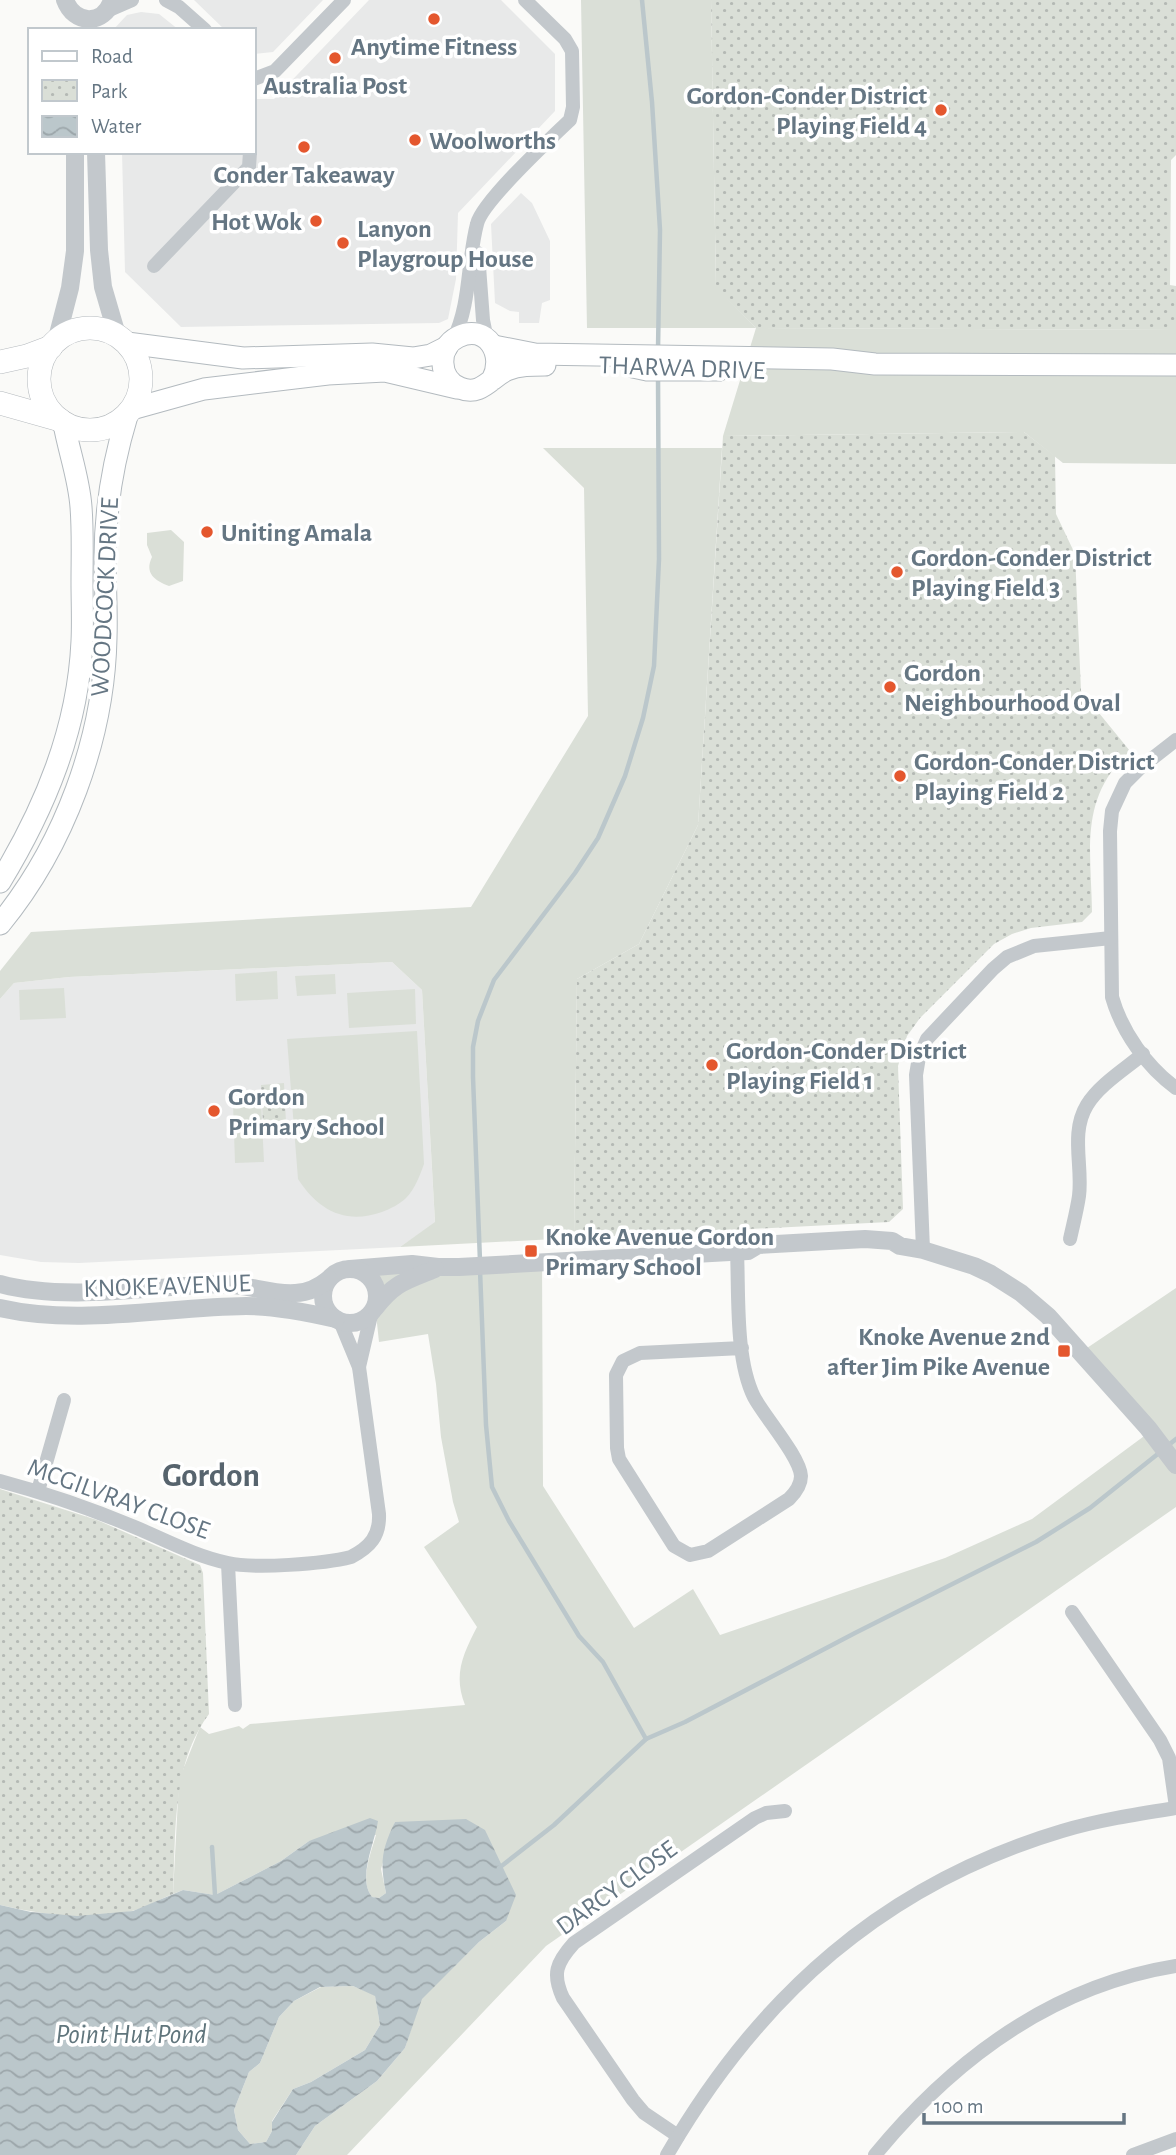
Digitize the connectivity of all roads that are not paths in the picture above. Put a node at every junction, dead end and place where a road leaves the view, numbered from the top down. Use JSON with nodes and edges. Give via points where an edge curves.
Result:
{"nodes":[{"id":1,"x":132,"y":0,"type":"edge"},
{"id":2,"x":166,"y":0,"type":"edge"},
{"id":3,"x":344,"y":0,"type":"edge"},
{"id":4,"x":525,"y":0,"type":"edge"},
{"id":5,"x":105,"y":14,"type":"edge"},
{"id":6,"x":72,"y":15,"type":"edge"},
{"id":7,"x":203,"y":28,"type":"edge"},
{"id":8,"x":256,"y":78,"type":"edge"},
{"id":9,"x":75,"y":154,"type":"edge"},
{"id":10,"x":96,"y":154,"type":"edge"},
{"id":11,"x":250,"y":154,"type":"edge"},
{"id":12,"x":475,"y":235,"type":"junction"},
{"id":13,"x":154,"y":266,"type":"dead end"},
{"id":14,"x":122,"y":339,"type":"junction"},
{"id":15,"x":450,"y":343,"type":"junction"},
{"id":16,"x":490,"y":343,"type":"junction"},
{"id":17,"x":53,"y":345,"type":"junction"},
{"id":18,"x":624,"y":360,"type":"junction"},
{"id":19,"x":0,"y":362,"type":"edge"},
{"id":20,"x":1176,"y":365,"type":"edge"},
{"id":21,"x":492,"y":380,"type":"junction"},
{"id":22,"x":459,"y":388,"type":"junction"},
{"id":23,"x":0,"y":403,"type":"edge"},
{"id":24,"x":130,"y":412,"type":"junction"},
{"id":25,"x":62,"y":422,"type":"junction"},
{"id":26,"x":1176,"y":740,"type":"edge"},
{"id":27,"x":0,"y":882,"type":"edge"},
{"id":28,"x":2,"y":922,"type":"edge"},
{"id":29,"x":1111,"y":939,"type":"junction"},
{"id":30,"x":1143,"y":1054,"type":"junction"},
{"id":31,"x":1176,"y":1088,"type":"edge"},
{"id":32,"x":1070,"y":1239,"type":"dead end"},
{"id":33,"x":923,"y":1250,"type":"junction"},
{"id":34,"x":742,"y":1252,"type":"junction"},
{"id":35,"x":438,"y":1267,"type":"junction"},
{"id":36,"x":350,"y":1269,"type":"junction"},
{"id":37,"x":329,"y":1279,"type":"junction"},
{"id":38,"x":0,"y":1284,"type":"edge"},
{"id":39,"x":0,"y":1308,"type":"edge"},
{"id":40,"x":373,"y":1310,"type":"junction"},
{"id":41,"x":338,"y":1320,"type":"junction"},
{"id":42,"x":742,"y":1348,"type":"junction"},
{"id":43,"x":359,"y":1367,"type":"junction"},
{"id":44,"x":64,"y":1400,"type":"dead end"},
{"id":45,"x":1175,"y":1464,"type":"edge"},
{"id":46,"x":0,"y":1481,"type":"edge"},
{"id":47,"x":38,"y":1491,"type":"junction"},
{"id":48,"x":228,"y":1563,"type":"junction"},
{"id":49,"x":1072,"y":1612,"type":"dead end"},
{"id":50,"x":235,"y":1705,"type":"dead end"},
{"id":51,"x":1176,"y":1808,"type":"edge"},
{"id":52,"x":785,"y":1811,"type":"dead end"},
{"id":53,"x":1176,"y":1966,"type":"edge"},
{"id":54,"x":678,"y":2136,"type":"junction"},
{"id":55,"x":1176,"y":2139,"type":"edge"},
{"id":56,"x":667,"y":2155,"type":"edge"},
{"id":57,"x":875,"y":2155,"type":"edge"},
{"id":58,"x":1133,"y":2155,"type":"edge"}],
"edges":[{"from":1,"to":5,"type":"street"},
{"from":2,"to":7,"type":"street"},
{"from":3,"to":8,"type":"street","via":[[275,71]]},
{"from":4,"to":12,"type":"street","via":[[572,51],[573,107],[570,120],[485,208]]},
{"from":5,"to":6,"type":"street","via":[[92,20]]},
{"from":9,"to":17,"type":"street","via":[[75,251],[70,288]]},
{"from":10,"to":14,"type":"street","via":[[102,275]]},
{"from":11,"to":13,"type":"street","via":[[249,167]]},
{"from":12,"to":15,"type":"street","via":[[458,330]]},
{"from":12,"to":16,"type":"street","via":[[483,320]]},
{"from":14,"to":15,"type":"main road","via":[[243,358],[372,354],[412,358],[431,355]]},
{"from":14,"to":17,"type":"main road","via":[[103,330],[85,329],[67,334]]},
{"from":14,"to":24,"type":"main road","via":[[137,358],[141,375],[140,393]]},
{"from":15,"to":16,"type":"main road","via":[[470,334]]},
{"from":15,"to":22,"type":"main road","via":[[442,366]]},
{"from":16,"to":18,"type":"main road","name":"THARWA DRIVE","via":[[535,354]]},
{"from":16,"to":21,"type":"main road","via":[[498,363]]},
{"from":17,"to":19,"type":"main road"},
{"from":17,"to":25,"type":"main road","via":[[41,367],[40,386],[46,404]]},
{"from":18,"to":20,"type":"main road","name":"THARWA DRIVE","via":[[647,370],[687,363],[831,369],[875,364]]},
{"from":18,"to":21,"type":"main road","name":"THARWA DRIVE","via":[[520,365]]},
{"from":21,"to":22,"type":"main road","via":[[477,390]]},
{"from":22,"to":24,"type":"main road","via":[[385,371],[328,373],[204,389]]},
{"from":23,"to":25,"type":"main road"},
{"from":24,"to":25,"type":"main road","via":[[112,426],[94,430]]},
{"from":24,"to":28,"type":"main road","name":"WOODCOCK DRIVE","via":[[107,508],[106,639],[90,744],[63,820],[38,869]]},
{"from":25,"to":27,"type":"main road","name":"WOODCOCK DRIVE","via":[[81,507],[82,642],[77,693],[48,793]]},
{"from":26,"to":29,"type":"street","via":[[1125,783],[1115,802],[1110,831]]},
{"from":29,"to":30,"type":"street","via":[[1112,996],[1118,1016]]},
{"from":29,"to":33,"type":"street","via":[[1034,946],[1015,953],[993,969],[927,1039],[916,1075]]},
{"from":30,"to":31,"type":"street"},
{"from":30,"to":32,"type":"street","via":[[1100,1090],[1080,1120],[1080,1195]]},
{"from":33,"to":34,"type":"street","via":[[900,1246],[758,1256]]},
{"from":33,"to":45,"type":"street","via":[[974,1266],[1021,1293],[1048,1316]]},
{"from":34,"to":35,"type":"street"},
{"from":34,"to":42,"type":"street"},
{"from":35,"to":36,"type":"street","via":[[411,1264]]},
{"from":35,"to":40,"type":"street","via":[[401,1282]]},
{"from":36,"to":37,"type":"street"},
{"from":36,"to":40,"type":"street","via":[[373,1281],[377,1299]]},
{"from":37,"to":38,"type":"street","name":"KNOKE AVENUE","via":[[292,1294],[223,1284],[59,1292]]},
{"from":37,"to":41,"type":"street","via":[[323,1295]]},
{"from":39,"to":41,"type":"street","name":"KNOKE AVENUE","via":[[71,1315],[247,1306]]},
{"from":40,"to":41,"type":"street","via":[[361,1321]]},
{"from":40,"to":43,"type":"street","name":"MCGILVRAY CLOSE"},
{"from":41,"to":43,"type":"street","name":"MCGILVRAY CLOSE"},
{"from":42,"to":42,"type":"street","via":[[754,1396],[797,1463],[801,1478],[789,1499],[708,1551],[682,1553],[619,1458],[618,1368],[640,1353]]},
{"from":43,"to":48,"type":"street","name":"MCGILVRAY CLOSE","via":[[379,1514],[380,1527],[374,1539],[364,1550],[343,1559],[256,1566]]},
{"from":44,"to":47,"type":"street"},
{"from":46,"to":47,"type":"street","name":"MCGILVRAY CLOSE"},
{"from":47,"to":48,"type":"street","name":"MCGILVRAY CLOSE"},
{"from":48,"to":50,"type":"street"},
{"from":49,"to":51,"type":"street","via":[[1160,1740],[1169,1758]]},
{"from":51,"to":54,"type":"street","via":[[1119,1817],[1010,1848],[946,1876],[887,1910],[824,1959],[766,2017]]},
{"from":52,"to":54,"type":"street","name":"DARCY CLOSE","via":[[755,1818],[573,1943],[557,1969],[563,1998],[633,2100],[643,2113]]},
{"from":53,"to":57,"type":"street","via":[[1103,1984],[1010,2030],[953,2073]]},
{"from":54,"to":56,"type":"street"},
{"from":55,"to":58,"type":"street"}]}
